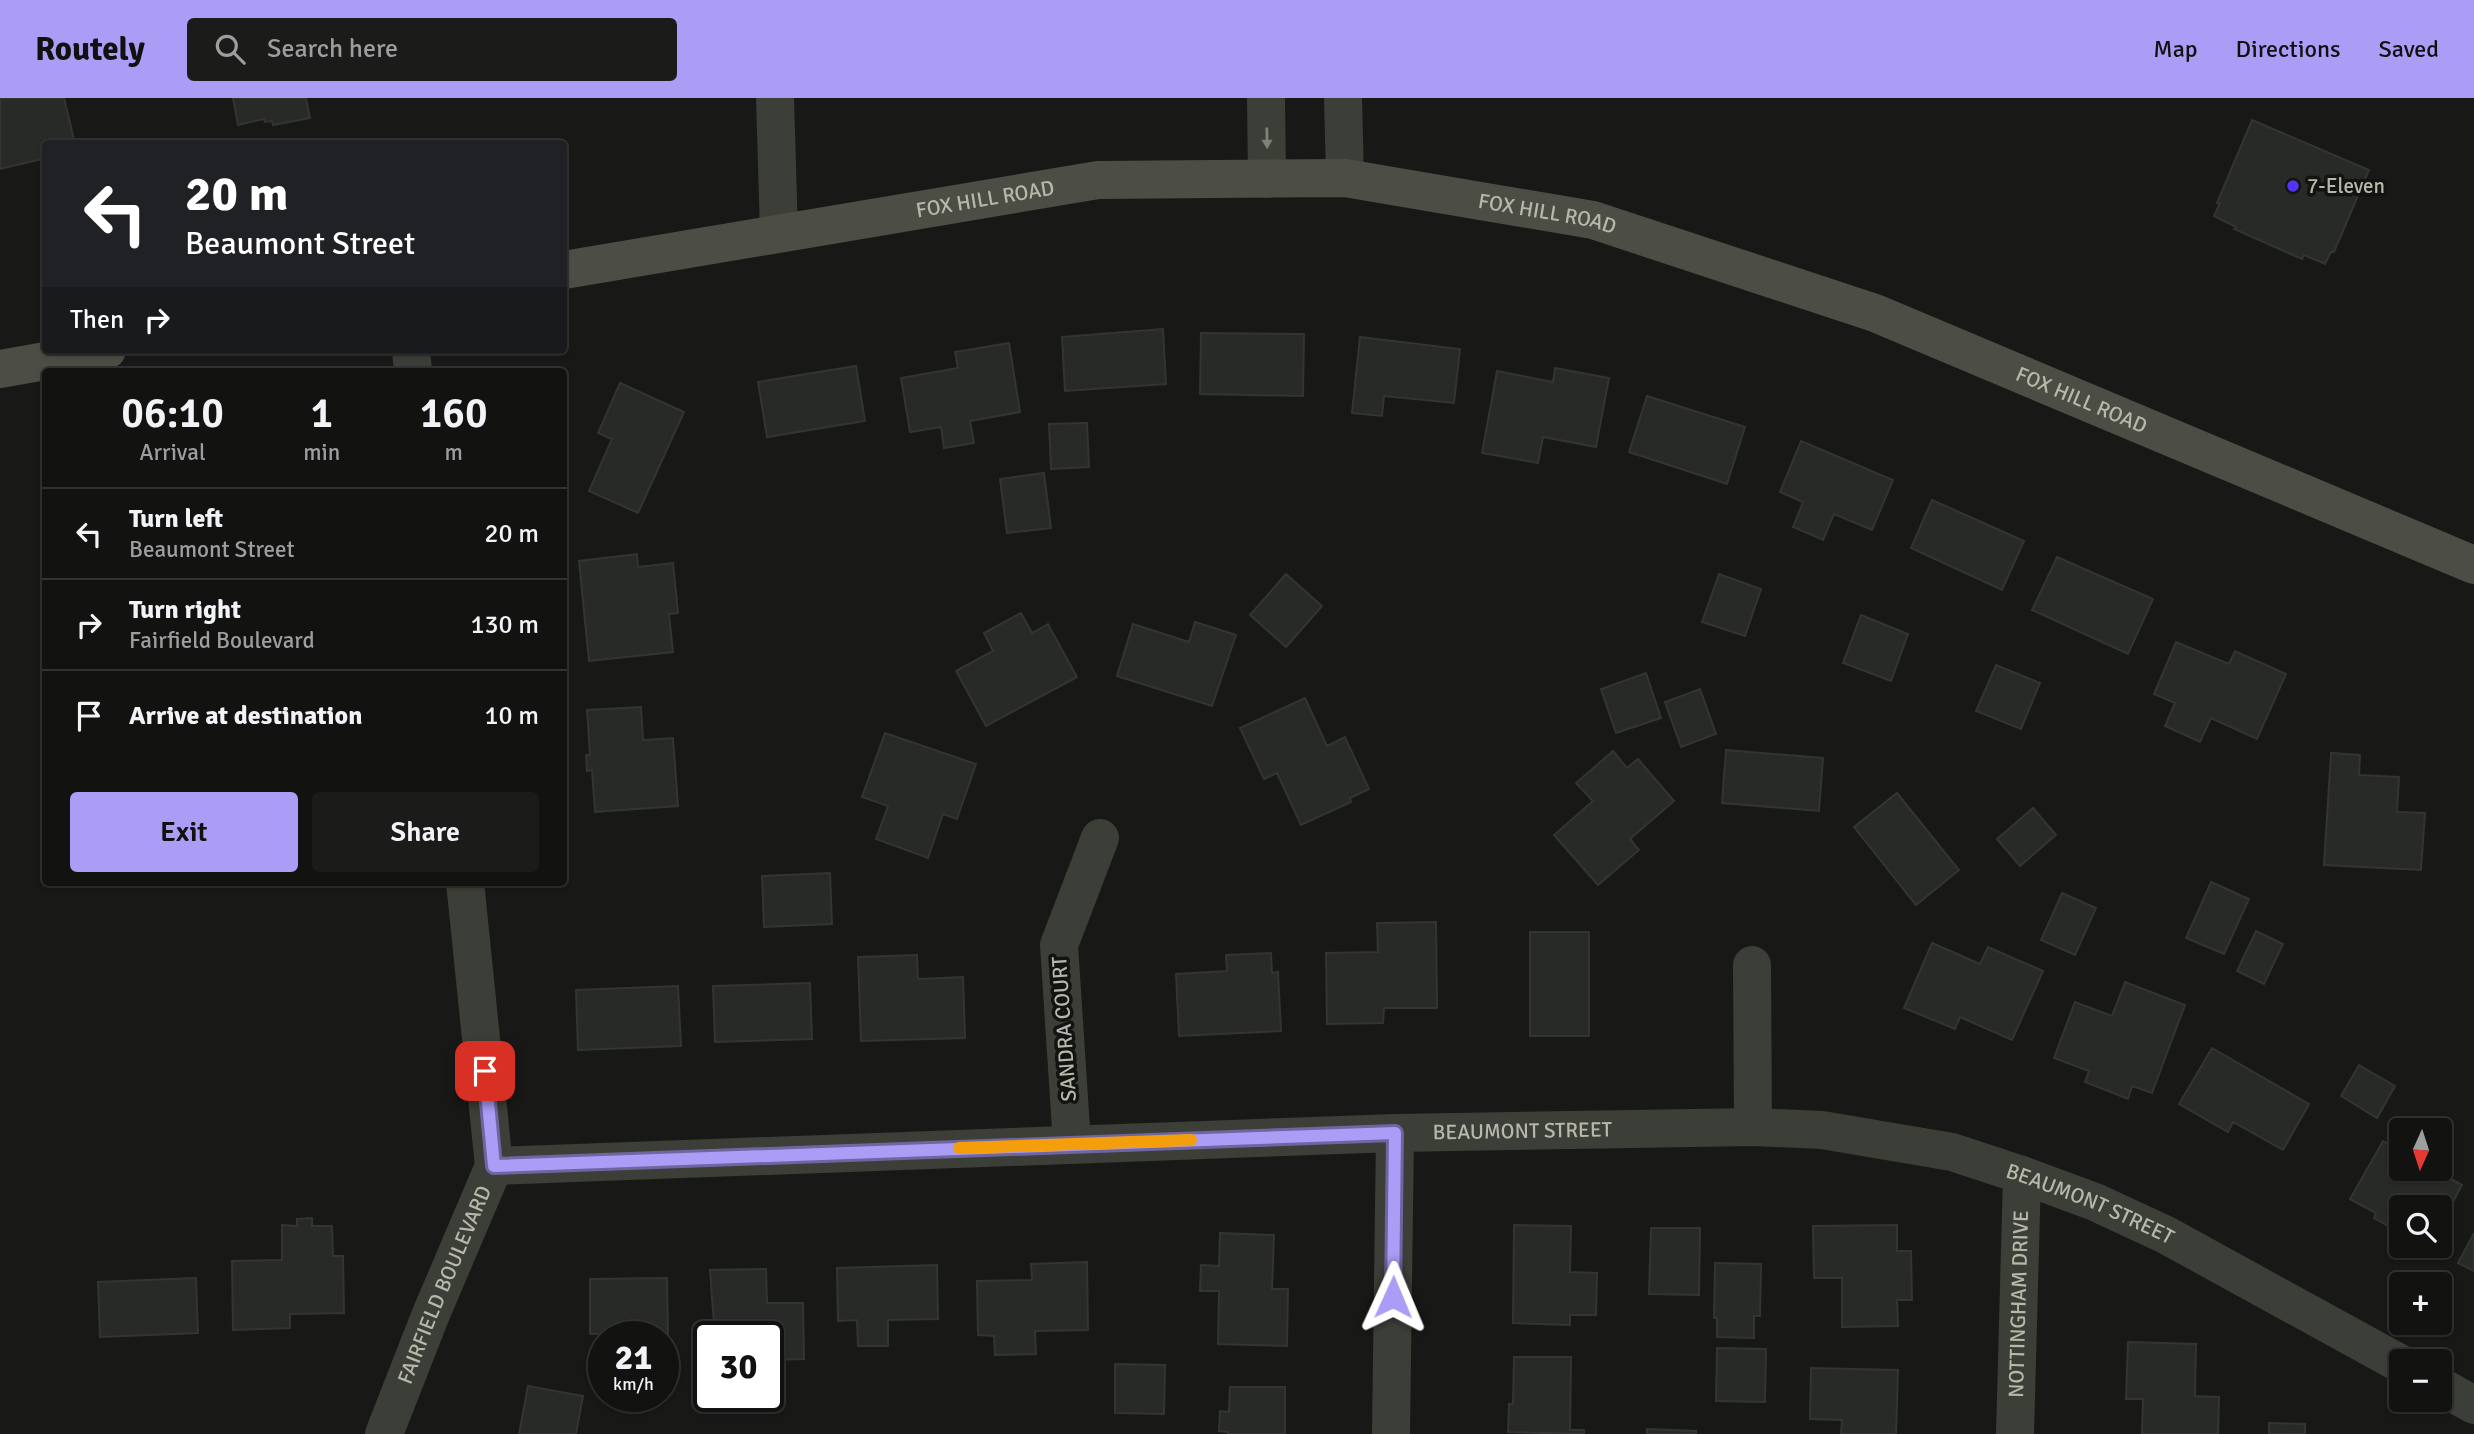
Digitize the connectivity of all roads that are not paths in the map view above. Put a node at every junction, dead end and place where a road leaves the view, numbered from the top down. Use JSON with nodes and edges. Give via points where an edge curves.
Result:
{"nodes":[{"id":1,"x":775,"y":98,"type":"edge"},
{"id":2,"x":1266,"y":98,"type":"edge"},
{"id":3,"x":1343,"y":98,"type":"edge"},
{"id":4,"x":1345,"y":178,"type":"junction"},
{"id":5,"x":1268,"y":179,"type":"junction"},
{"id":6,"x":779,"y":233,"type":"junction"},
{"id":7,"x":567,"y":270,"type":"edge"},
{"id":8,"x":84,"y":354,"type":"edge"},
{"id":9,"x":0,"y":369,"type":"edge"},
{"id":10,"x":2474,"y":565,"type":"edge"},
{"id":11,"x":1100,"y":838,"type":"dead end"},
{"id":12,"x":465,"y":886,"type":"edge"},
{"id":13,"x":1752,"y":965,"type":"dead end"},
{"id":14,"x":1753,"y":1126,"type":"junction"},
{"id":15,"x":1395,"y":1133,"type":"junction"},
{"id":16,"x":1072,"y":1144,"type":"junction"},
{"id":17,"x":494,"y":1166,"type":"junction"},
{"id":18,"x":2022,"y":1175,"type":"junction"},
{"id":19,"x":2389,"y":1357,"type":"edge"},
{"id":20,"x":2452,"y":1393,"type":"edge"},
{"id":21,"x":2474,"y":1405,"type":"edge"},
{"id":22,"x":384,"y":1434,"type":"edge"},
{"id":23,"x":1391,"y":1434,"type":"edge"},
{"id":24,"x":2015,"y":1434,"type":"edge"}],
"edges":[{"from":1,"to":6,"type":"street"},
{"from":2,"to":5,"type":"street","one_way":true},
{"from":3,"to":4,"type":"street"},
{"from":4,"to":5,"type":"main road","name":"FOX HILL ROAD"},
{"from":4,"to":10,"type":"main road","name":"FOX HILL ROAD","via":[[1593,220],[1875,313]]},
{"from":5,"to":6,"type":"main road","name":"FOX HILL ROAD","via":[[1098,180]]},
{"from":6,"to":7,"type":"main road","name":"FOX HILL ROAD"},
{"from":8,"to":9,"type":"main road"},
{"from":11,"to":16,"type":"street","name":"SANDRA COURT","via":[[1059,945]]},
{"from":12,"to":17,"type":"street","name":"FAIRFIELD BOULEVARD"},
{"from":13,"to":14,"type":"street"},
{"from":14,"to":15,"type":"street","name":"BEAUMONT STREET"},
{"from":14,"to":18,"type":"street","name":"BEAUMONT STREET","via":[[1891,1140],[1952,1152]]},
{"from":15,"to":16,"type":"street","name":"BEAUMONT STREET"},
{"from":15,"to":23,"type":"street"},
{"from":16,"to":17,"type":"street","name":"BEAUMONT STREET"},
{"from":17,"to":22,"type":"street","name":"FAIRFIELD BOULEVARD"},
{"from":18,"to":19,"type":"street","name":"BEAUMONT STREET","via":[[2166,1235]]},
{"from":18,"to":24,"type":"street","name":"NOTTINGHAM DRIVE"},
{"from":20,"to":21,"type":"street"}]}
